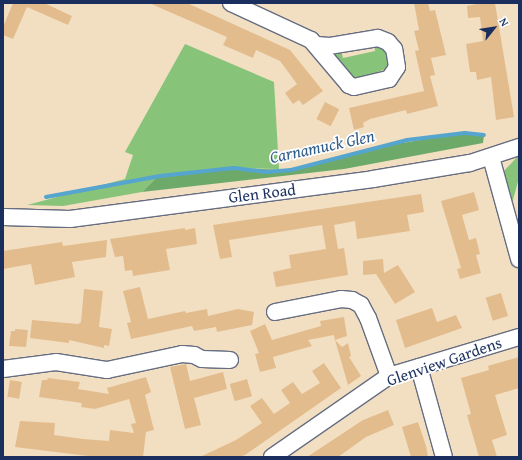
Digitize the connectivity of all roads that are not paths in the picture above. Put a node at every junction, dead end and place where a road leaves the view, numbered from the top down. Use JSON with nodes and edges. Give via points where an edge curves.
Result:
{"nodes":[{"id":1,"x":240,"y":5,"type":"edge"},
{"id":2,"x":317,"y":45,"type":"junction"},
{"id":3,"x":519,"y":147,"type":"edge"},
{"id":4,"x":491,"y":157,"type":"junction"},
{"id":5,"x":3,"y":217,"type":"edge"},
{"id":6,"x":519,"y":259,"type":"edge"},
{"id":7,"x":275,"y":312,"type":"dead end"},
{"id":8,"x":519,"y":337,"type":"edge"},
{"id":9,"x":230,"y":360,"type":"dead end"},
{"id":10,"x":419,"y":367,"type":"junction"},
{"id":11,"x":3,"y":369,"type":"edge"},
{"id":12,"x":389,"y":376,"type":"junction"},
{"id":13,"x":272,"y":457,"type":"edge"},
{"id":14,"x":444,"y":457,"type":"edge"}],
"edges":[{"from":1,"to":2,"type":"street"},
{"from":2,"to":2,"type":"street","via":[[345,80],[354,87],[389,79],[397,67],[394,49],[388,42],[378,38],[329,46]]},
{"from":3,"to":4,"type":"street","name":"Glen Road"},
{"from":4,"to":5,"type":"street","name":"Glen Road","via":[[373,179],[70,219]]},
{"from":4,"to":6,"type":"street"},
{"from":7,"to":12,"type":"street","via":[[341,299],[352,300],[361,305]]},
{"from":8,"to":10,"type":"street","name":"Glenview Gardens"},
{"from":9,"to":11,"type":"street","via":[[202,359],[182,354],[107,370],[56,362]]},
{"from":10,"to":12,"type":"street","name":"Glenview Gardens"},
{"from":10,"to":14,"type":"street"},
{"from":12,"to":13,"type":"street","name":"Glenview Gardens"}]}
